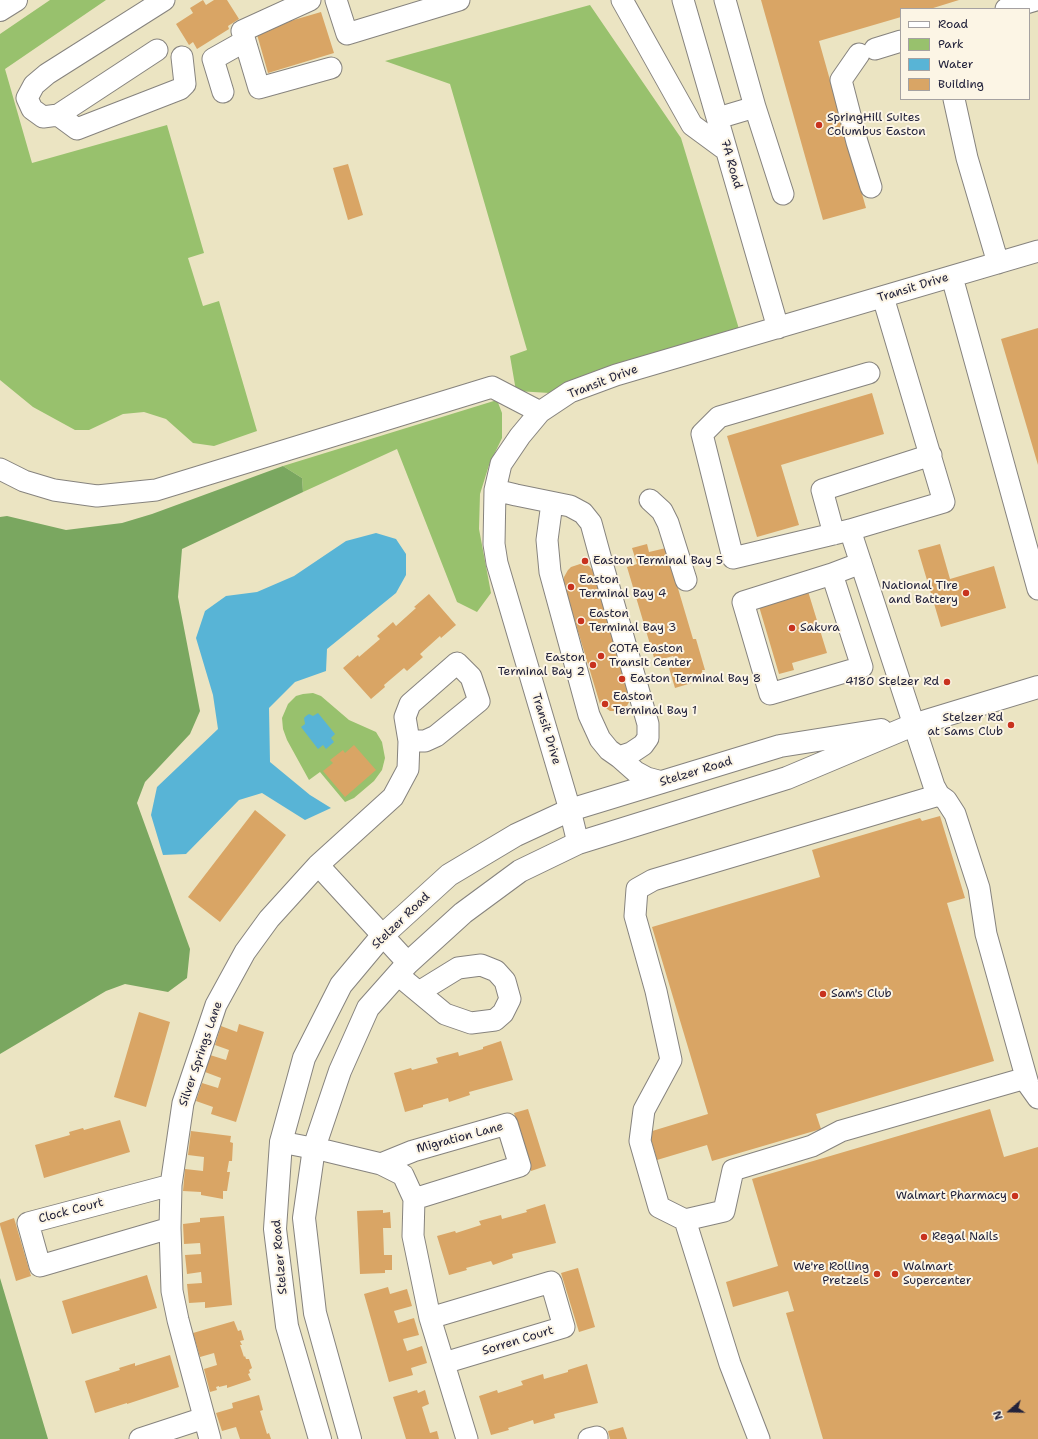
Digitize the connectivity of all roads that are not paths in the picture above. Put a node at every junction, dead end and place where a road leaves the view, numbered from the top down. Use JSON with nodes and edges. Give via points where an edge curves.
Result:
{"nodes":[{"id":1,"x":16,"y":0,"type":"edge"},
{"id":2,"x":164,"y":0,"type":"edge"},
{"id":3,"x":310,"y":0,"type":"edge"},
{"id":4,"x":336,"y":0,"type":"edge"},
{"id":5,"x":459,"y":0,"type":"edge"},
{"id":6,"x":622,"y":0,"type":"edge"},
{"id":7,"x":683,"y":0,"type":"edge"},
{"id":8,"x":725,"y":0,"type":"edge"},
{"id":9,"x":1036,"y":0,"type":"edge"},
{"id":10,"x":1009,"y":8,"type":"edge"},
{"id":11,"x":0,"y":10,"type":"edge"},
{"id":12,"x":245,"y":41,"type":"junction"},
{"id":13,"x":900,"y":41,"type":"edge"},
{"id":14,"x":157,"y":50,"type":"dead end"},
{"id":15,"x":182,"y":57,"type":"dead end"},
{"id":16,"x":331,"y":68,"type":"dead end"},
{"id":17,"x":223,"y":92,"type":"dead end"},
{"id":18,"x":954,"y":100,"type":"edge"},
{"id":19,"x":755,"y":107,"type":"junction"},
{"id":20,"x":58,"y":115,"type":"junction"},
{"id":21,"x":718,"y":118,"type":"junction"},
{"id":22,"x":726,"y":150,"type":"junction"},
{"id":23,"x":871,"y":187,"type":"dead end"},
{"id":24,"x":783,"y":194,"type":"dead end"},
{"id":25,"x":1038,"y":251,"type":"edge"},
{"id":26,"x":998,"y":263,"type":"junction"},
{"id":27,"x":952,"y":277,"type":"junction"},
{"id":28,"x":883,"y":297,"type":"junction"},
{"id":29,"x":778,"y":328,"type":"junction"},
{"id":30,"x":869,"y":373,"type":"dead end"},
{"id":31,"x":540,"y":412,"type":"junction"},
{"id":32,"x":930,"y":455,"type":"junction"},
{"id":33,"x":0,"y":469,"type":"edge"},
{"id":34,"x":496,"y":490,"type":"junction"},
{"id":35,"x":650,"y":500,"type":"dead end"},
{"id":36,"x":552,"y":503,"type":"junction"},
{"id":37,"x":842,"y":532,"type":"junction"},
{"id":38,"x":861,"y":563,"type":"junction"},
{"id":39,"x":832,"y":574,"type":"junction"},
{"id":40,"x":686,"y":580,"type":"dead end"},
{"id":41,"x":1038,"y":589,"type":"edge"},
{"id":42,"x":1038,"y":687,"type":"edge"},
{"id":43,"x":913,"y":725,"type":"junction"},
{"id":44,"x":409,"y":741,"type":"dead end"},
{"id":45,"x":619,"y":757,"type":"junction"},
{"id":46,"x":662,"y":782,"type":"junction"},
{"id":47,"x":939,"y":795,"type":"junction"},
{"id":48,"x":570,"y":810,"type":"junction"},
{"id":49,"x":578,"y":843,"type":"junction"},
{"id":50,"x":318,"y":865,"type":"junction"},
{"id":51,"x":382,"y":936,"type":"junction"},
{"id":52,"x":403,"y":969,"type":"junction"},
{"id":53,"x":419,"y":992,"type":"dead end"},
{"id":54,"x":1026,"y":1078,"type":"junction"},
{"id":55,"x":1038,"y":1098,"type":"edge"},
{"id":56,"x":281,"y":1142,"type":"junction"},
{"id":57,"x":314,"y":1148,"type":"junction"},
{"id":58,"x":381,"y":1164,"type":"junction"},
{"id":59,"x":171,"y":1184,"type":"junction"},
{"id":60,"x":414,"y":1199,"type":"junction"},
{"id":61,"x":685,"y":1220,"type":"junction"},
{"id":62,"x":170,"y":1228,"type":"junction"},
{"id":63,"x":430,"y":1318,"type":"junction"},
{"id":64,"x":444,"y":1363,"type":"junction"},
{"id":65,"x":204,"y":1418,"type":"junction"},
{"id":66,"x":140,"y":1439,"type":"edge"},
{"id":67,"x":210,"y":1439,"type":"edge"},
{"id":68,"x":320,"y":1439,"type":"edge"},
{"id":69,"x":350,"y":1439,"type":"edge"},
{"id":70,"x":467,"y":1439,"type":"edge"},
{"id":71,"x":589,"y":1439,"type":"edge"},
{"id":72,"x":597,"y":1439,"type":"edge"},
{"id":73,"x":759,"y":1439,"type":"edge"}],
"edges":[{"from":1,"to":11,"type":"main road"},
{"from":2,"to":20,"type":"street","via":[[47,74],[34,85],[27,98],[32,109],[43,117]]},
{"from":3,"to":12,"type":"street","via":[[242,32]]},
{"from":4,"to":5,"type":"street","via":[[346,34]]},
{"from":6,"to":22,"type":"street","via":[[692,125]]},
{"from":7,"to":21,"type":"street","name":"7A Road"},
{"from":8,"to":19,"type":"street"},
{"from":9,"to":10,"type":"street"},
{"from":12,"to":16,"type":"street","via":[[258,88]]},
{"from":12,"to":17,"type":"street","via":[[213,59]]},
{"from":13,"to":23,"type":"street","via":[[867,51],[841,80]]},
{"from":14,"to":20,"type":"street"},
{"from":15,"to":20,"type":"street","via":[[185,84],[180,89],[77,129]]},
{"from":18,"to":26,"type":"street"},
{"from":19,"to":21,"type":"street"},
{"from":19,"to":24,"type":"street"},
{"from":21,"to":22,"type":"street","name":"7A Road"},
{"from":22,"to":29,"type":"street","name":"7A Road"},
{"from":25,"to":26,"type":"street","name":"Transit Drive"},
{"from":26,"to":27,"type":"street","name":"Transit Drive"},
{"from":27,"to":28,"type":"street","name":"Transit Drive"},
{"from":27,"to":41,"type":"street"},
{"from":28,"to":29,"type":"street","name":"Transit Drive"},
{"from":28,"to":32,"type":"street"},
{"from":29,"to":31,"type":"street","name":"Transit Drive","via":[[616,375],[570,392]]},
{"from":30,"to":37,"type":"street","via":[[720,417],[702,434],[733,558]]},
{"from":31,"to":33,"type":"street","via":[[492,387],[156,490],[97,496],[54,490],[24,481]]},
{"from":31,"to":34,"type":"street","name":"Transit Drive","via":[[501,464]]},
{"from":32,"to":37,"type":"street","via":[[944,502]]},
{"from":32,"to":37,"type":"street","via":[[822,490]]},
{"from":34,"to":36,"type":"street"},
{"from":34,"to":48,"type":"street","name":"Transit Drive","via":[[494,544],[497,563]]},
{"from":35,"to":40,"type":"street","via":[[662,511],[668,523]]},
{"from":36,"to":45,"type":"street","via":[[547,540],[550,572],[589,715],[600,739]]},
{"from":36,"to":45,"type":"street","via":[[570,506],[583,513],[592,524],[648,724],[648,738],[644,745]]},
{"from":37,"to":38,"type":"street"},
{"from":38,"to":39,"type":"street"},
{"from":38,"to":43,"type":"street"},
{"from":39,"to":39,"type":"street","via":[[743,602],[770,694],[862,667]]},
{"from":42,"to":43,"type":"main road","name":"Stelzer Road"},
{"from":43,"to":46,"type":"main road","name":"Stelzer Road","via":[[780,746]]},
{"from":43,"to":47,"type":"street"},
{"from":43,"to":49,"type":"main road","name":"Stelzer Road","via":[[787,778]]},
{"from":44,"to":50,"type":"street","name":"Silver Springs Lane","via":[[408,769],[393,796]]},
{"from":45,"to":46,"type":"street","via":[[636,772]]},
{"from":46,"to":48,"type":"main road","name":"Stelzer Road"},
{"from":47,"to":54,"type":"street","via":[[946,800],[955,814],[979,888],[986,934]]},
{"from":47,"to":61,"type":"street","via":[[653,880],[637,889],[635,916],[656,991],[671,1060],[644,1110],[640,1141],[659,1207]]},
{"from":48,"to":49,"type":"street","name":"Transit Drive"},
{"from":48,"to":51,"type":"main road","name":"Stelzer Road","via":[[516,834],[449,875]]},
{"from":49,"to":52,"type":"main road","name":"Stelzer Road","via":[[520,871],[463,913]]},
{"from":50,"to":51,"type":"street"},
{"from":50,"to":59,"type":"street","name":"Silver Springs Lane","via":[[269,919],[245,952],[216,1005],[183,1103]]},
{"from":51,"to":52,"type":"street"},
{"from":51,"to":56,"type":"main road","name":"Stelzer Road","via":[[342,985],[304,1058]]},
{"from":52,"to":53,"type":"street"},
{"from":52,"to":57,"type":"main road","name":"Stelzer Road","via":[[368,1008],[340,1071]]},
{"from":54,"to":55,"type":"street"},
{"from":54,"to":61,"type":"street","via":[[841,1130],[812,1146],[733,1170],[724,1211]]},
{"from":56,"to":57,"type":"street"},
{"from":56,"to":68,"type":"main road","name":"Stelzer Road","via":[[275,1229],[287,1326]]},
{"from":57,"to":58,"type":"street"},
{"from":57,"to":69,"type":"main road","name":"Stelzer Road","via":[[304,1218],[315,1313]]},
{"from":58,"to":60,"type":"street","via":[[404,1175]]},
{"from":58,"to":60,"type":"street","name":"Migration Lane","via":[[413,1151],[508,1124],[520,1166]]},
{"from":59,"to":62,"type":"street","name":"Silver Springs Lane"},
{"from":59,"to":62,"type":"street","name":"Clock Court","via":[[28,1223],[40,1266]]},
{"from":60,"to":63,"type":"street","via":[[413,1236]]},
{"from":61,"to":73,"type":"street","via":[[730,1364]]},
{"from":62,"to":65,"type":"street","name":"Silver Springs Lane","via":[[172,1291]]},
{"from":63,"to":64,"type":"street"},
{"from":63,"to":64,"type":"street","name":"Sorren Court","via":[[551,1282],[564,1327]]},
{"from":64,"to":70,"type":"street"},
{"from":65,"to":66,"type":"street"},
{"from":65,"to":67,"type":"street","name":"Silver Springs Lane"},
{"from":71,"to":72,"type":"street"}]}
